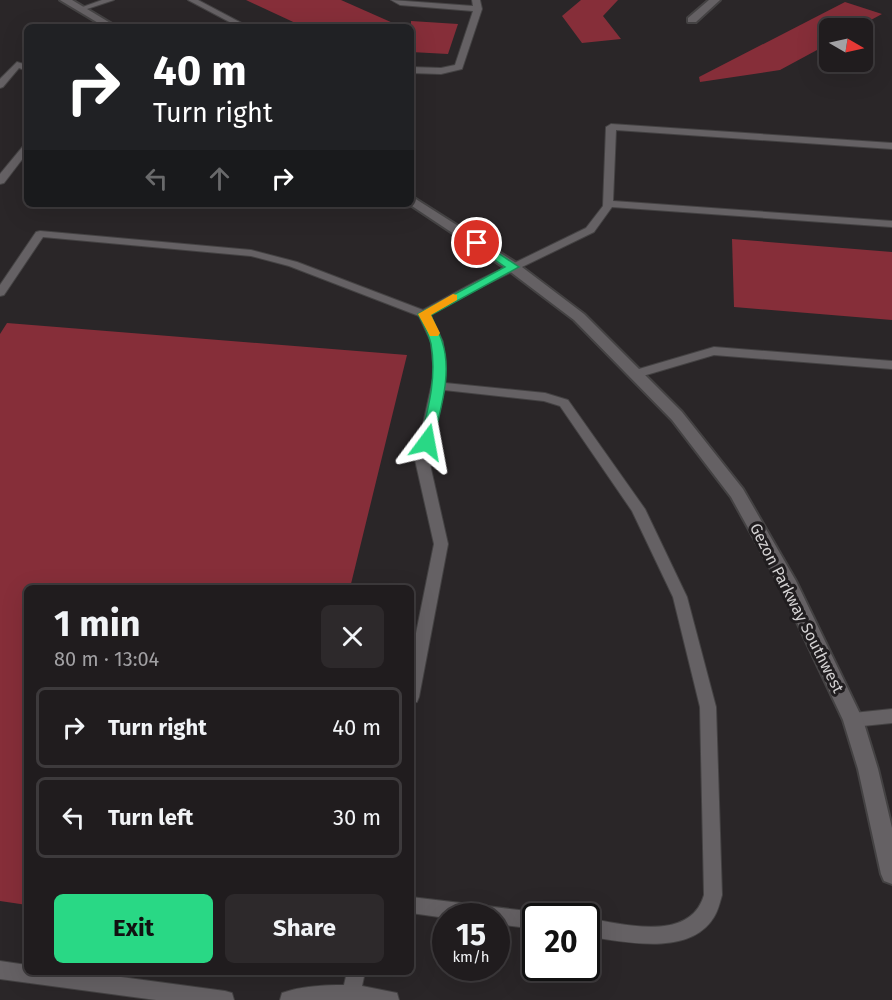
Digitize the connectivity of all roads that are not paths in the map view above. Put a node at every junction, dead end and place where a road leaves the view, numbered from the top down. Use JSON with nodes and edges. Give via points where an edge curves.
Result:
{"nodes":[{"id":1,"x":65,"y":0,"type":"edge"},
{"id":2,"x":110,"y":0,"type":"edge"},
{"id":3,"x":192,"y":0,"type":"edge"},
{"id":4,"x":395,"y":0,"type":"edge"},
{"id":5,"x":715,"y":0,"type":"edge"},
{"id":6,"x":477,"y":5,"type":"edge"},
{"id":7,"x":81,"y":9,"type":"junction"},
{"id":8,"x":692,"y":20,"type":"dead end"},
{"id":9,"x":107,"y":24,"type":"edge"},
{"id":10,"x":239,"y":24,"type":"edge"},
{"id":11,"x":24,"y":67,"type":"edge"},
{"id":12,"x":414,"y":70,"type":"edge"},
{"id":13,"x":0,"y":85,"type":"edge"},
{"id":14,"x":892,"y":146,"type":"edge"},
{"id":15,"x":24,"y":151,"type":"edge"},
{"id":16,"x":0,"y":181,"type":"edge"},
{"id":17,"x":414,"y":202,"type":"edge"},
{"id":18,"x":608,"y":204,"type":"junction"},
{"id":19,"x":892,"y":224,"type":"edge"},
{"id":20,"x":513,"y":267,"type":"junction"},
{"id":21,"x":0,"y":293,"type":"edge"},
{"id":22,"x":424,"y":314,"type":"junction"},
{"id":23,"x":892,"y":365,"type":"edge"},
{"id":24,"x":636,"y":374,"type":"junction"},
{"id":25,"x":439,"y":387,"type":"junction"},
{"id":26,"x":414,"y":682,"type":"edge"},
{"id":27,"x":892,"y":716,"type":"edge"},
{"id":28,"x":853,"y":720,"type":"junction"},
{"id":29,"x":892,"y":874,"type":"edge"},
{"id":30,"x":414,"y":905,"type":"edge"},
{"id":31,"x":522,"y":919,"type":"edge"},
{"id":32,"x":600,"y":929,"type":"edge"},
{"id":33,"x":0,"y":970,"type":"edge"},
{"id":34,"x":24,"y":973,"type":"edge"},
{"id":35,"x":38,"y":975,"type":"edge"},
{"id":36,"x":355,"y":975,"type":"edge"},
{"id":37,"x":351,"y":994,"type":"junction"},
{"id":38,"x":225,"y":1000,"type":"edge"},
{"id":39,"x":289,"y":1000,"type":"edge"},
{"id":40,"x":390,"y":1000,"type":"edge"}],
"edges":[{"from":1,"to":7,"type":"main road"},
{"from":2,"to":7,"type":"lane"},
{"from":3,"to":10,"type":"lane"},
{"from":4,"to":6,"type":"lane"},
{"from":5,"to":8,"type":"main road"},
{"from":6,"to":12,"type":"lane","via":[[459,67]]},
{"from":7,"to":9,"type":"main road"},
{"from":11,"to":13,"type":"lane","via":[[17,65]]},
{"from":14,"to":18,"type":"lane","via":[[611,127]]},
{"from":15,"to":16,"type":"lane"},
{"from":17,"to":20,"type":"main road","name":"Gezon Parkway Southwest"},
{"from":18,"to":19,"type":"lane"},
{"from":18,"to":20,"type":"lane","via":[[590,230]]},
{"from":20,"to":22,"type":"lane"},
{"from":20,"to":24,"type":"main road","name":"Gezon Parkway Southwest","via":[[579,317]]},
{"from":21,"to":22,"type":"lane","via":[[40,234],[252,253],[293,264]]},
{"from":22,"to":25,"type":"lane","via":[[437,342]]},
{"from":23,"to":24,"type":"lane","via":[[714,351]]},
{"from":24,"to":28,"type":"main road","name":"Gezon Parkway Southwest","via":[[677,416],[737,493],[787,581]]},
{"from":25,"to":26,"type":"lane","via":[[422,460],[441,544]]},
{"from":25,"to":32,"type":"lane","via":[[545,397],[564,403],[638,509],[680,597],[708,707],[713,895],[707,913],[679,933],[664,936]]},
{"from":27,"to":28,"type":"lane"},
{"from":28,"to":29,"type":"main road","name":"Gezon Parkway Southwest"},
{"from":30,"to":31,"type":"lane"},
{"from":33,"to":34,"type":"lane"},
{"from":35,"to":38,"type":"lane"},
{"from":36,"to":37,"type":"lane"},
{"from":37,"to":39,"type":"lane"},
{"from":37,"to":40,"type":"lane"}]}
